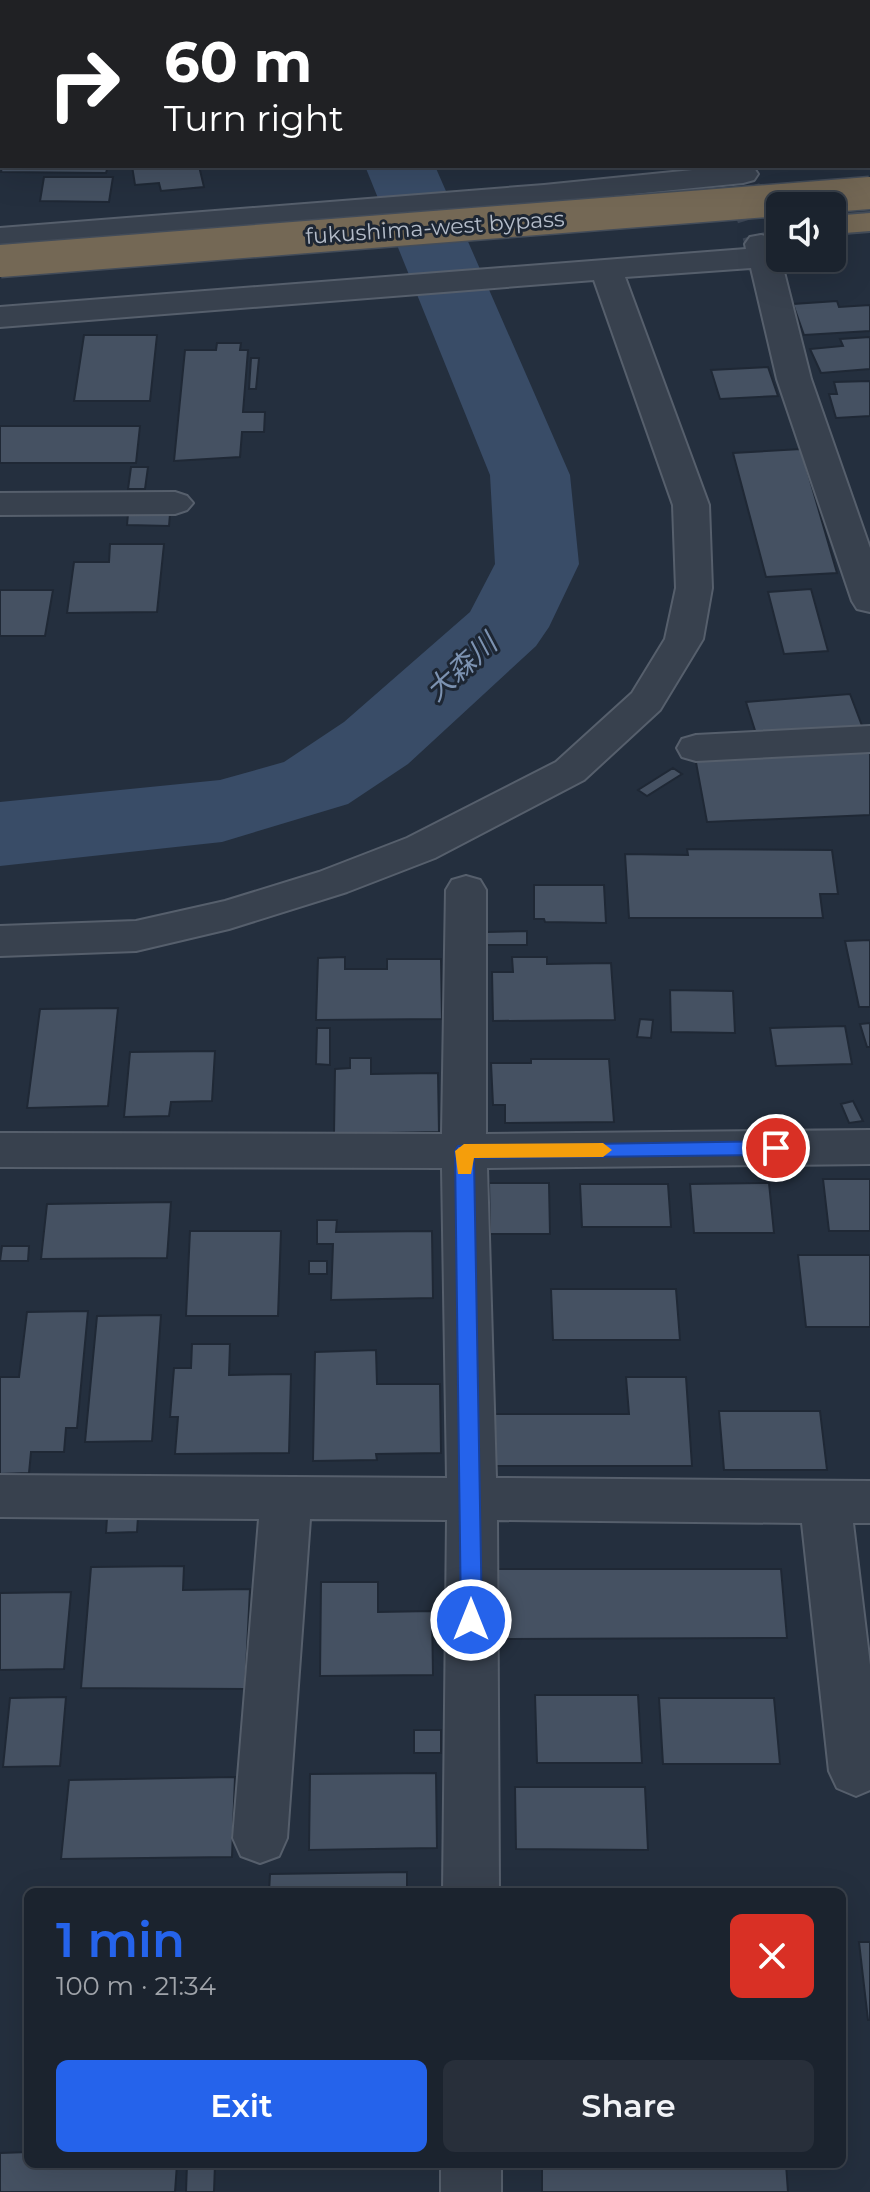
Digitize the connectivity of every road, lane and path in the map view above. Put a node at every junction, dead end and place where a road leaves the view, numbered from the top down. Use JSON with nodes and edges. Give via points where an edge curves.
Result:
{"nodes":[{"id":1,"x":743,"y":176,"type":"edge"},
{"id":2,"x":540,"y":180,"type":"edge"},
{"id":3,"x":870,"y":193,"type":"edge"},
{"id":4,"x":870,"y":222,"type":"edge"},
{"id":5,"x":846,"y":224,"type":"edge"},
{"id":6,"x":0,"y":237,"type":"edge"},
{"id":7,"x":766,"y":243,"type":"edge"},
{"id":8,"x":766,"y":243,"type":"edge"},
{"id":9,"x":0,"y":261,"type":"edge"},
{"id":10,"x":589,"y":270,"type":"junction"},
{"id":11,"x":774,"y":272,"type":"tunnel mouth"},
{"id":12,"x":0,"y":289,"type":"edge"},
{"id":13,"x":0,"y":317,"type":"edge"},
{"id":14,"x":175,"y":503,"type":"dead end"},
{"id":15,"x":0,"y":504,"type":"edge"},
{"id":16,"x":870,"y":601,"type":"edge"},
{"id":17,"x":870,"y":739,"type":"edge"},
{"id":18,"x":696,"y":748,"type":"dead end"},
{"id":19,"x":466,"y":890,"type":"dead end"},
{"id":20,"x":0,"y":941,"type":"edge"},
{"id":21,"x":870,"y":1147,"type":"edge"},
{"id":22,"x":0,"y":1150,"type":"edge"},
{"id":23,"x":464,"y":1151,"type":"junction"},
{"id":24,"x":0,"y":1496,"type":"edge"},
{"id":25,"x":286,"y":1500,"type":"junction"},
{"id":26,"x":472,"y":1501,"type":"junction"},
{"id":27,"x":848,"y":1502,"type":"edge"},
{"id":28,"x":856,"y":1771,"type":"dead end"},
{"id":29,"x":260,"y":1838,"type":"dead end"},
{"id":30,"x":471,"y":1888,"type":"edge"},
{"id":31,"x":471,"y":2168,"type":"edge"},
{"id":32,"x":471,"y":2192,"type":"edge"}],
"edges":[{"from":1,"to":2,"type":"street"},
{"from":2,"to":6,"type":"street","via":[[324,212]]},
{"from":3,"to":9,"type":"highway","name":"fukushima-west bypass","bridge":true},
{"from":4,"to":5,"type":"highway"},
{"from":7,"to":10,"type":"street"},
{"from":8,"to":12,"type":"highway","name":"fukushima-west bypass"},
{"from":10,"to":13,"type":"street"},
{"from":10,"to":20,"type":"street","via":[[691,505],[694,588],[684,639],[646,701],[570,771],[421,848],[333,882],[229,915],[136,936]]},
{"from":11,"to":16,"type":"street","via":[[794,379]]},
{"from":14,"to":15,"type":"street"},
{"from":17,"to":18,"type":"street"},
{"from":19,"to":23,"type":"street"},
{"from":21,"to":23,"type":"street"},
{"from":22,"to":23,"type":"street"},
{"from":23,"to":26,"type":"street"},
{"from":24,"to":25,"type":"street"},
{"from":25,"to":26,"type":"street"},
{"from":25,"to":29,"type":"street"},
{"from":26,"to":27,"type":"street"},
{"from":26,"to":30,"type":"street"},
{"from":27,"to":28,"type":"street"},
{"from":31,"to":32,"type":"street"}]}
